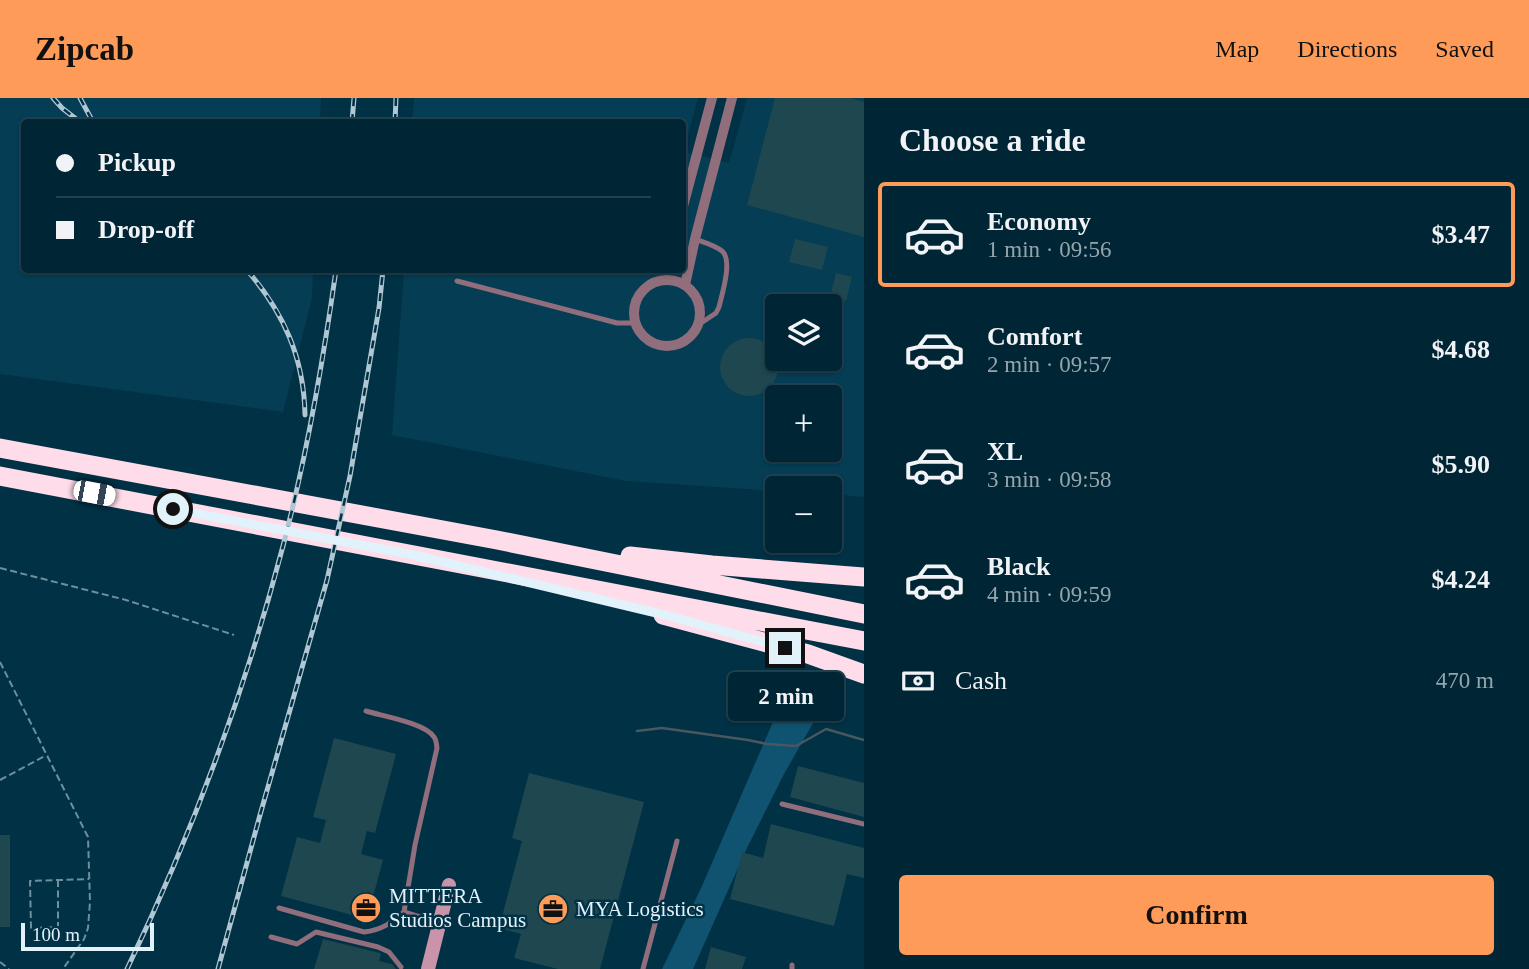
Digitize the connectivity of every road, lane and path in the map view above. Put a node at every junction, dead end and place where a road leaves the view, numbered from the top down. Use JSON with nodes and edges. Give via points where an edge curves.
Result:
{"nodes":[{"id":1,"x":712,"y":98,"type":"edge"},
{"id":2,"x":732,"y":98,"type":"edge"},
{"id":3,"x":687,"y":171,"type":"edge"},
{"id":4,"x":695,"y":239,"type":"junction"},
{"id":5,"x":665,"y":275,"type":"edge"},
{"id":6,"x":457,"y":281,"type":"dead end"},
{"id":7,"x":685,"y":285,"type":"junction"},
{"id":8,"x":635,"y":323,"type":"junction"},
{"id":9,"x":698,"y":325,"type":"junction"},
{"id":10,"x":0,"y":439,"type":"edge"},
{"id":11,"x":0,"y":448,"type":"edge"},
{"id":12,"x":0,"y":476,"type":"edge"},
{"id":13,"x":198,"y":484,"type":"junction"},
{"id":14,"x":497,"y":540,"type":"junction"},
{"id":15,"x":413,"y":555,"type":"junction"},
{"id":16,"x":0,"y":568,"type":"edge"},
{"id":17,"x":864,"y":577,"type":"edge"},
{"id":18,"x":864,"y":614,"type":"edge"},
{"id":19,"x":234,"y":635,"type":"dead end"},
{"id":20,"x":864,"y":641,"type":"edge"},
{"id":21,"x":0,"y":662,"type":"edge"},
{"id":22,"x":861,"y":672,"type":"edge"},
{"id":23,"x":366,"y":711,"type":"dead end"},
{"id":24,"x":46,"y":755,"type":"junction"},
{"id":25,"x":0,"y":780,"type":"edge"},
{"id":26,"x":782,"y":804,"type":"dead end"},
{"id":27,"x":864,"y":824,"type":"edge"},
{"id":28,"x":677,"y":841,"type":"dead end"},
{"id":29,"x":90,"y":879,"type":"junction"},
{"id":30,"x":58,"y":880,"type":"junction"},
{"id":31,"x":449,"y":885,"type":"dead end"},
{"id":32,"x":279,"y":908,"type":"dead end"},
{"id":33,"x":404,"y":912,"type":"junction"},
{"id":34,"x":439,"y":923,"type":"junction"},
{"id":35,"x":271,"y":937,"type":"dead end"},
{"id":36,"x":0,"y":962,"type":"edge"},
{"id":37,"x":401,"y":968,"type":"edge"},
{"id":38,"x":9,"y":969,"type":"edge"},
{"id":39,"x":62,"y":969,"type":"edge"},
{"id":40,"x":410,"y":969,"type":"edge"},
{"id":41,"x":428,"y":969,"type":"edge"},
{"id":42,"x":643,"y":969,"type":"edge"}],
"edges":[{"from":1,"to":3,"type":"street"},
{"from":2,"to":4,"type":"street"},
{"from":4,"to":7,"type":"street"},
{"from":4,"to":9,"type":"lane","via":[[720,249],[728,264],[719,307]]},
{"from":5,"to":7,"type":"street"},
{"from":5,"to":8,"type":"street","via":[[639,295]]},
{"from":6,"to":8,"type":"lane","via":[[617,323]]},
{"from":7,"to":9,"type":"street","via":[[699,303]]},
{"from":8,"to":9,"type":"street","via":[[647,340],[666,346],[686,341]]},
{"from":10,"to":13,"type":"highway"},
{"from":11,"to":13,"type":"highway"},
{"from":12,"to":15,"type":"highway"},
{"from":13,"to":14,"type":"highway"},
{"from":14,"to":17,"type":"highway"},
{"from":14,"to":18,"type":"highway"},
{"from":15,"to":20,"type":"highway"},
{"from":15,"to":22,"type":"highway","via":[[669,616]]},
{"from":16,"to":19,"type":"path","via":[[126,600]]},
{"from":21,"to":24,"type":"path"},
{"from":23,"to":33,"type":"lane","via":[[419,727],[436,741]]},
{"from":24,"to":25,"type":"path"},
{"from":24,"to":29,"type":"path","via":[[88,836]]},
{"from":26,"to":27,"type":"lane"},
{"from":28,"to":42,"type":"lane"},
{"from":29,"to":30,"type":"path"},
{"from":29,"to":39,"type":"path","via":[[88,928]]},
{"from":30,"to":30,"type":"path","via":[[30,881],[31,928],[58,927]]},
{"from":31,"to":34,"type":"street"},
{"from":32,"to":33,"type":"lane","via":[[364,932],[387,927]]},
{"from":33,"to":34,"type":"lane"},
{"from":34,"to":41,"type":"street"},
{"from":35,"to":37,"type":"lane","via":[[297,944],[316,932],[378,947]]},
{"from":36,"to":38,"type":"path"},
{"from":37,"to":40,"type":"lane"}]}
